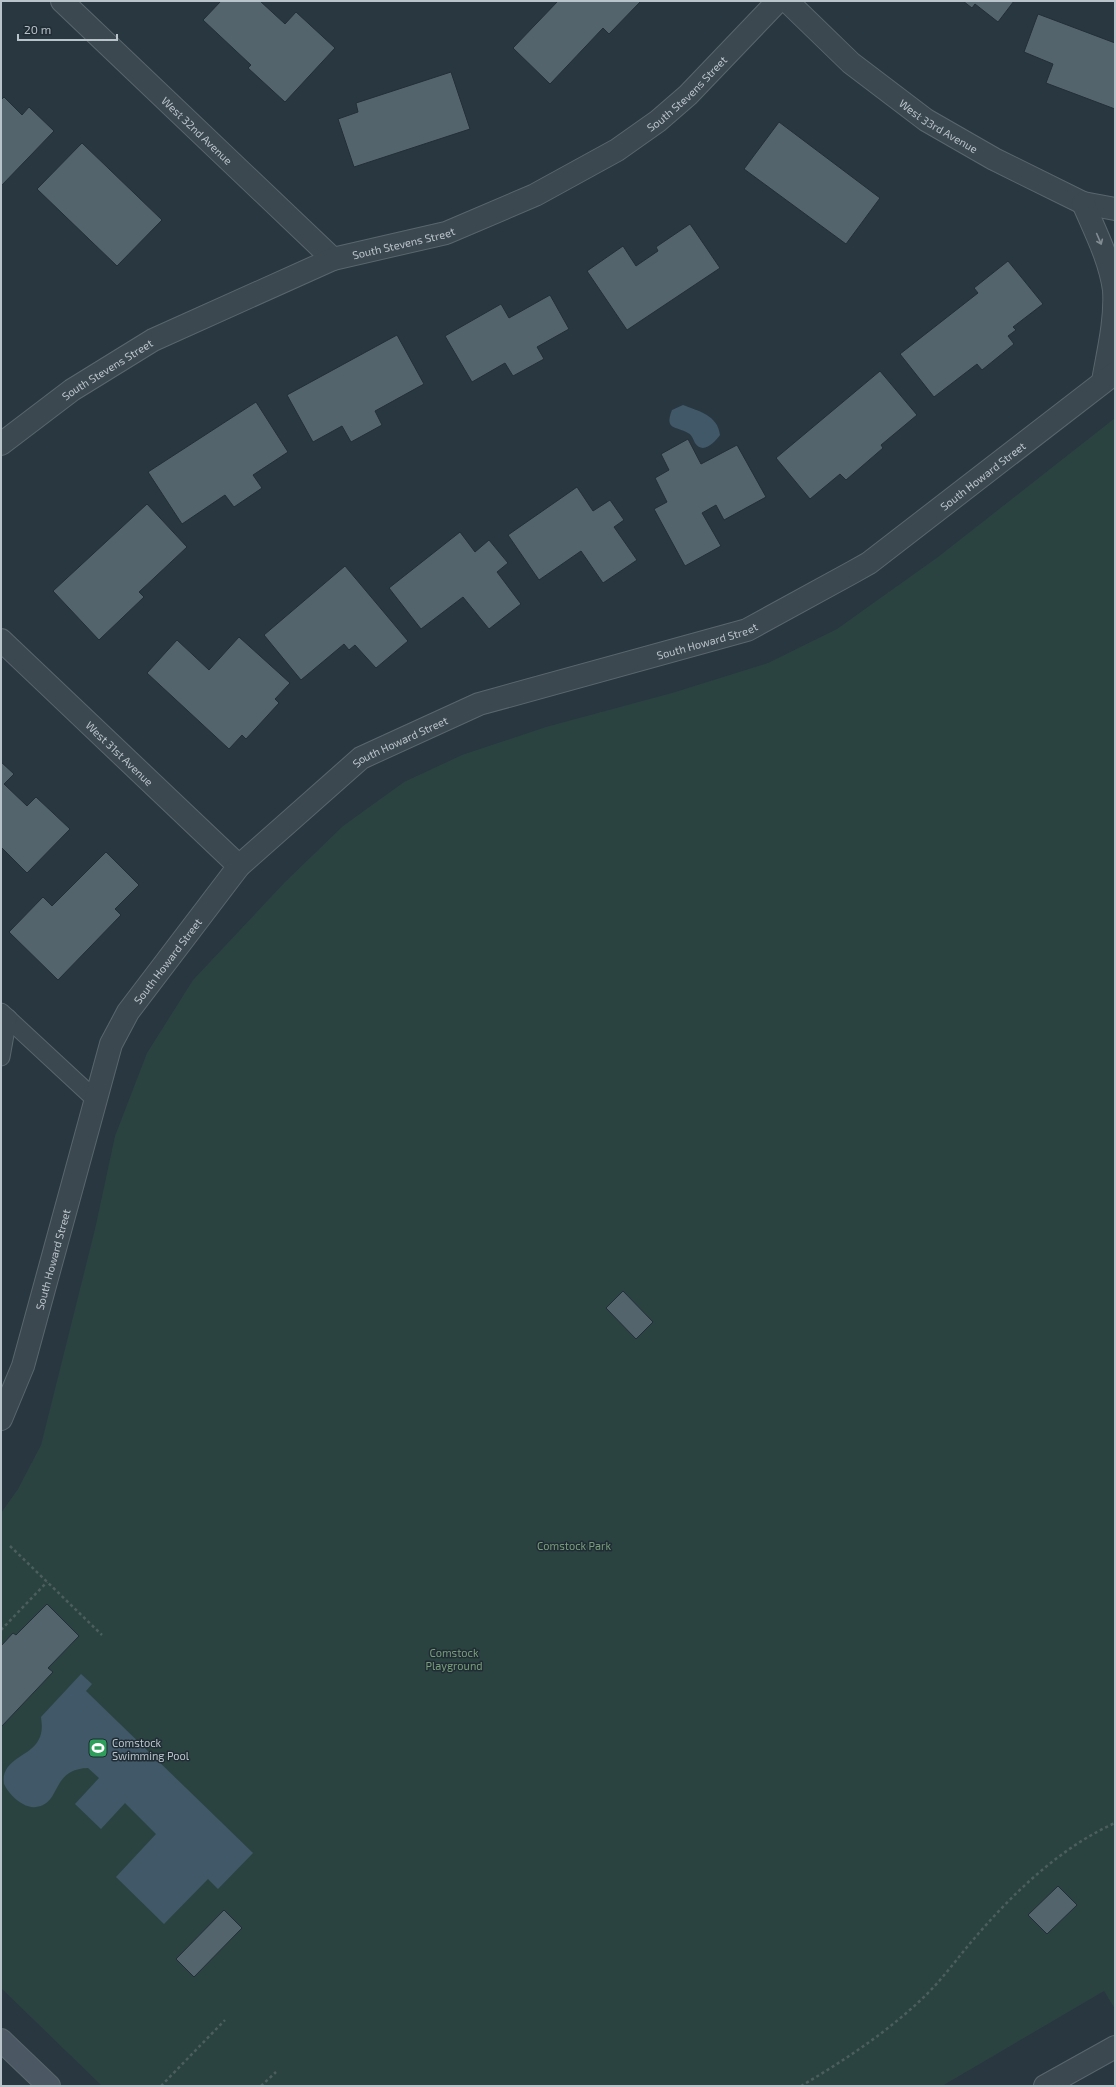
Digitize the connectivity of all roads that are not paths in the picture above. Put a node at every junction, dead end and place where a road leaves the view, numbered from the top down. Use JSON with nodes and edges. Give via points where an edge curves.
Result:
{"nodes":[{"id":1,"x":62,"y":1,"type":"edge"},
{"id":2,"x":778,"y":1,"type":"edge"},
{"id":3,"x":787,"y":1,"type":"edge"},
{"id":4,"x":1083,"y":203,"type":"junction"},
{"id":5,"x":1115,"y":209,"type":"edge"},
{"id":6,"x":333,"y":259,"type":"junction"},
{"id":7,"x":1109,"y":377,"type":"edge"},
{"id":8,"x":1,"y":444,"type":"edge"},
{"id":9,"x":1,"y":640,"type":"edge"},
{"id":10,"x":239,"y":866,"type":"junction"},
{"id":11,"x":4,"y":1015,"type":"edge"},
{"id":12,"x":1,"y":1057,"type":"edge"},
{"id":13,"x":97,"y":1101,"type":"junction"},
{"id":14,"x":1,"y":1419,"type":"edge"},
{"id":15,"x":1,"y":2040,"type":"edge"},
{"id":16,"x":1115,"y":2047,"type":"edge"},
{"id":17,"x":49,"y":2086,"type":"edge"},
{"id":18,"x":1045,"y":2086,"type":"edge"}],
"edges":[{"from":1,"to":6,"type":"street","name":"West 32nd Avenue"},
{"from":2,"to":6,"type":"street","name":"South Stevens Street","via":[[688,95],[658,121],[617,150],[536,195],[446,233]]},
{"from":3,"to":4,"type":"street","name":"West 33rd Avenue","via":[[851,63],[926,120],[994,159]]},
{"from":4,"to":5,"type":"street","name":"West 33rd Avenue"},
{"from":4,"to":7,"type":"street","one_way":true,"via":[[1105,254],[1114,291]]},
{"from":6,"to":8,"type":"street","name":"South Stevens Street","via":[[153,340],[72,390]]},
{"from":7,"to":10,"type":"street","name":"South Howard Street","via":[[864,566],[747,630],[479,704],[361,758]]},
{"from":9,"to":10,"type":"street","name":"West 31st Avenue"},
{"from":10,"to":13,"type":"street","name":"South Howard Street","via":[[128,1012],[111,1044]]},
{"from":11,"to":12,"type":"lane"},
{"from":11,"to":13,"type":"lane"},
{"from":13,"to":14,"type":"street","name":"South Howard Street","via":[[23,1366]]},
{"from":15,"to":17,"type":"main road"},
{"from":16,"to":18,"type":"street"}]}
